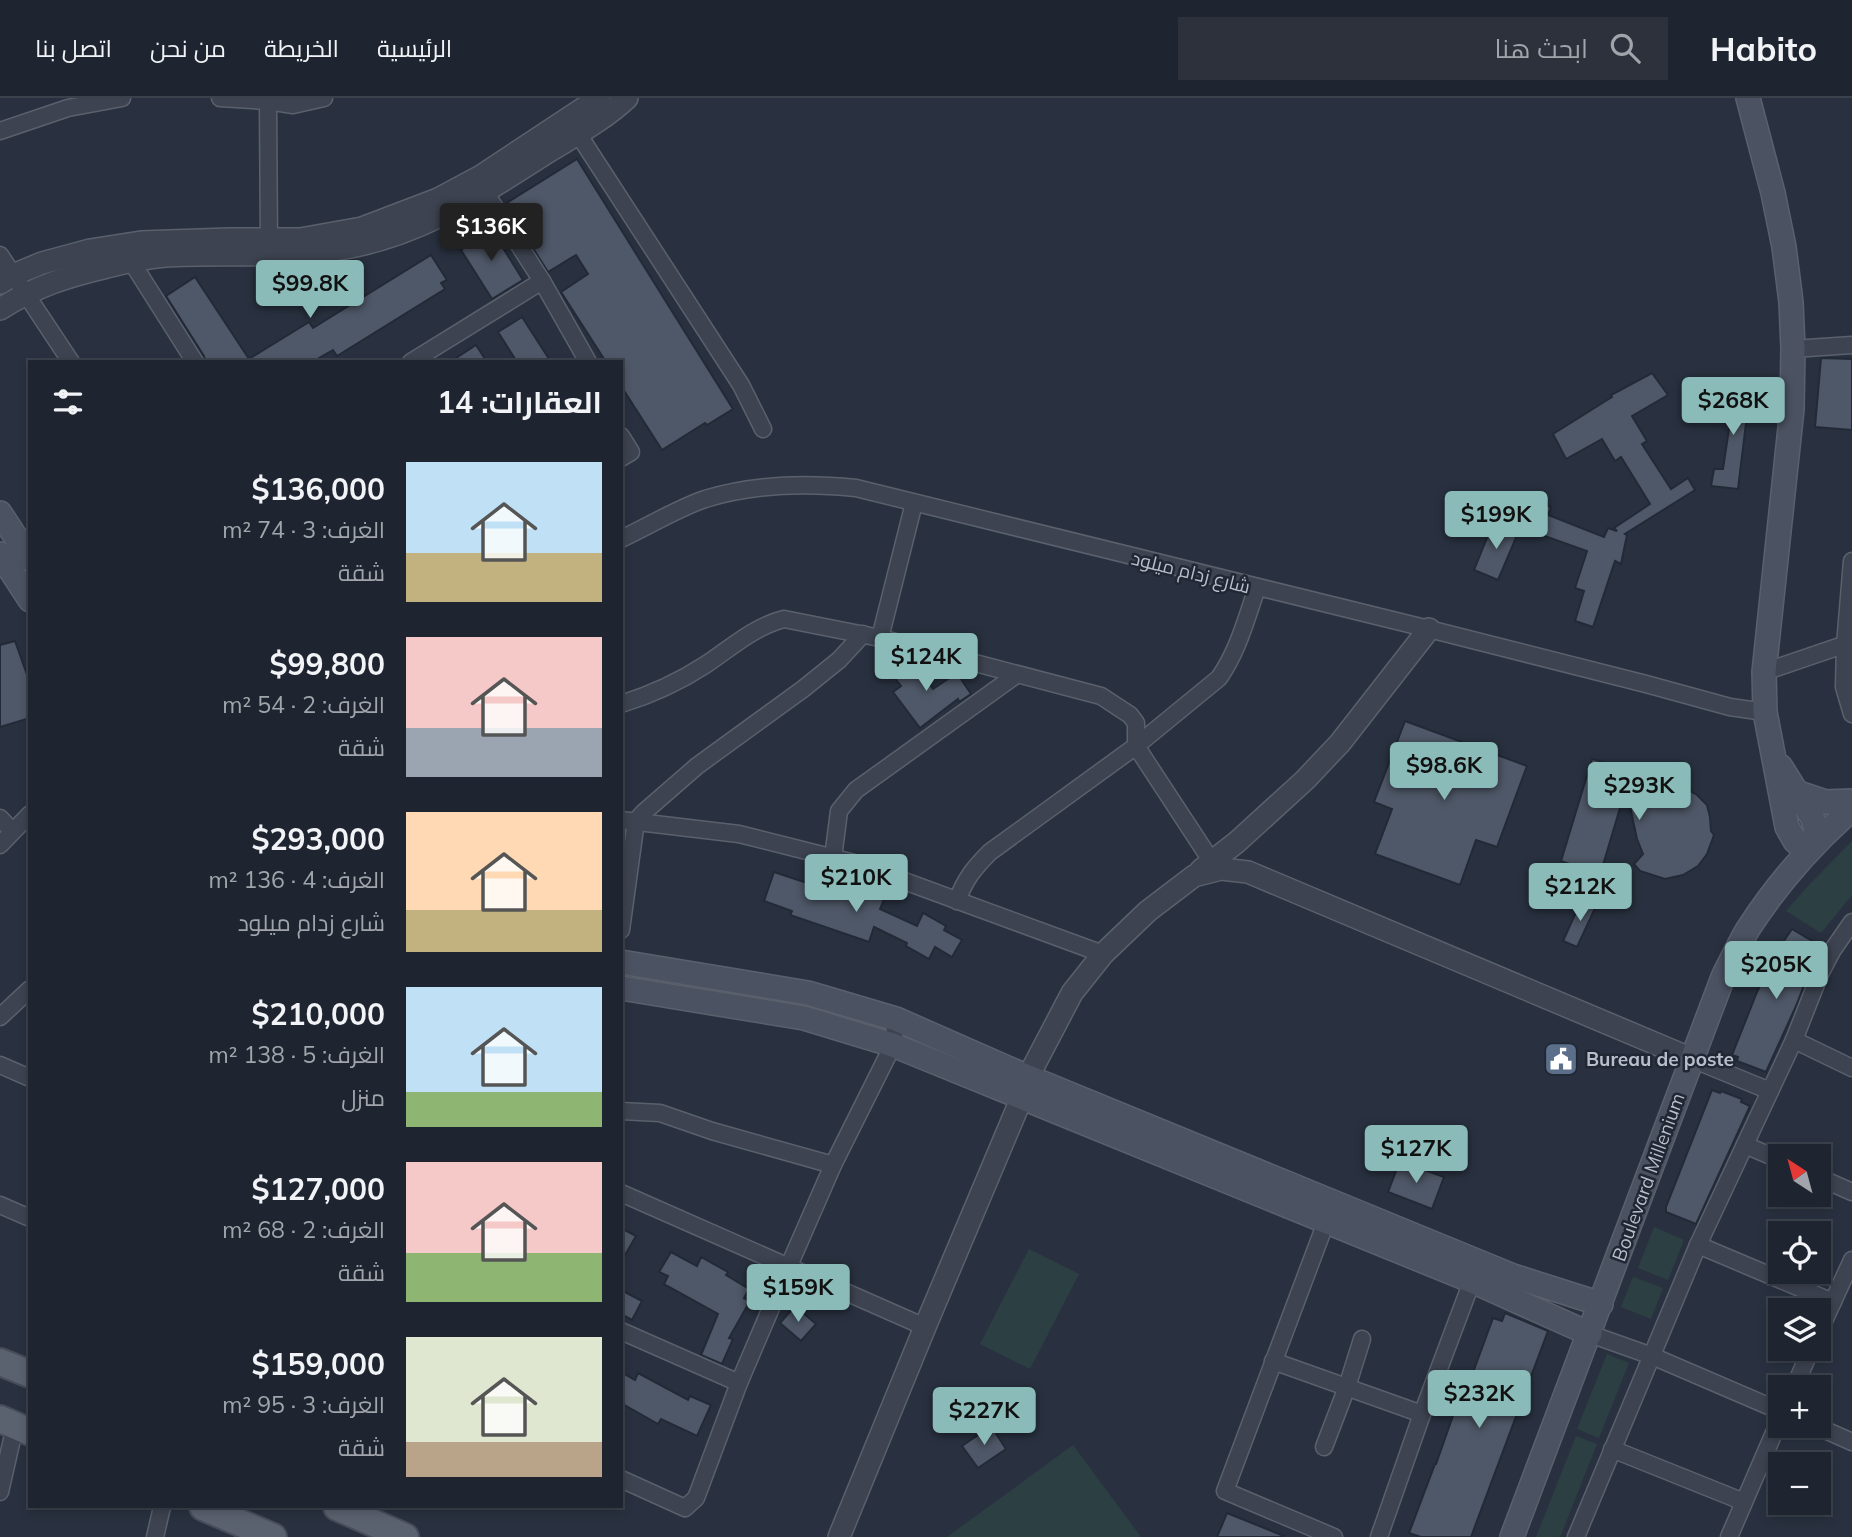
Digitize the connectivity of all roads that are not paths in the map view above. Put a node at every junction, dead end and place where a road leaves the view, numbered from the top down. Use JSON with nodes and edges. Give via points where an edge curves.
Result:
{"nodes":[{"id":1,"x":122,"y":98,"type":"edge"},
{"id":2,"x":220,"y":98,"type":"edge"},
{"id":3,"x":324,"y":98,"type":"edge"},
{"id":4,"x":599,"y":98,"type":"edge"},
{"id":5,"x":1748,"y":98,"type":"edge"},
{"id":6,"x":622,"y":100,"type":"edge"},
{"id":7,"x":268,"y":101,"type":"junction"},
{"id":8,"x":292,"y":101,"type":"edge"},
{"id":9,"x":573,"y":126,"type":"junction"},
{"id":10,"x":0,"y":131,"type":"edge"},
{"id":11,"x":485,"y":192,"type":"junction"},
{"id":12,"x":269,"y":247,"type":"junction"},
{"id":13,"x":0,"y":255,"type":"edge"},
{"id":14,"x":131,"y":261,"type":"junction"},
{"id":15,"x":6,"y":279,"type":"edge"},
{"id":16,"x":542,"y":281,"type":"junction"},
{"id":17,"x":25,"y":294,"type":"junction"},
{"id":18,"x":0,"y":309,"type":"edge"},
{"id":19,"x":1852,"y":345,"type":"edge"},
{"id":20,"x":1793,"y":349,"type":"junction"},
{"id":21,"x":70,"y":360,"type":"edge"},
{"id":22,"x":194,"y":360,"type":"edge"},
{"id":23,"x":414,"y":360,"type":"edge"},
{"id":24,"x":587,"y":360,"type":"edge"},
{"id":25,"x":763,"y":429,"type":"dead end"},
{"id":26,"x":623,"y":439,"type":"edge"},
{"id":27,"x":623,"y":457,"type":"edge"},
{"id":28,"x":914,"y":503,"type":"junction"},
{"id":29,"x":0,"y":513,"type":"edge"},
{"id":30,"x":623,"y":538,"type":"edge"},
{"id":31,"x":0,"y":554,"type":"edge"},
{"id":32,"x":28,"y":556,"type":"edge"},
{"id":33,"x":1852,"y":561,"type":"edge"},
{"id":34,"x":1256,"y":588,"type":"junction"},
{"id":35,"x":28,"y":597,"type":"edge"},
{"id":36,"x":1429,"y":629,"type":"junction"},
{"id":37,"x":863,"y":634,"type":"junction"},
{"id":38,"x":880,"y":638,"type":"junction"},
{"id":39,"x":1848,"y":643,"type":"edge"},
{"id":40,"x":1765,"y":673,"type":"junction"},
{"id":41,"x":1016,"y":674,"type":"junction"},
{"id":42,"x":623,"y":703,"type":"edge"},
{"id":43,"x":1765,"y":712,"type":"junction"},
{"id":44,"x":1852,"y":714,"type":"edge"},
{"id":45,"x":1136,"y":746,"type":"junction"},
{"id":46,"x":1789,"y":796,"type":"junction"},
{"id":47,"x":1852,"y":801,"type":"edge"},
{"id":48,"x":1852,"y":809,"type":"edge"},
{"id":49,"x":28,"y":816,"type":"edge"},
{"id":50,"x":0,"y":818,"type":"edge"},
{"id":51,"x":629,"y":820,"type":"edge"},
{"id":52,"x":12,"y":831,"type":"junction"},
{"id":53,"x":0,"y":845,"type":"edge"},
{"id":54,"x":1812,"y":847,"type":"junction"},
{"id":55,"x":833,"y":858,"type":"junction"},
{"id":56,"x":1212,"y":862,"type":"junction"},
{"id":57,"x":1194,"y":876,"type":"junction"},
{"id":58,"x":1786,"y":876,"type":"junction"},
{"id":59,"x":957,"y":901,"type":"junction"},
{"id":60,"x":623,"y":902,"type":"edge"},
{"id":61,"x":1852,"y":922,"type":"edge"},
{"id":62,"x":1103,"y":954,"type":"junction"},
{"id":63,"x":623,"y":962,"type":"edge"},
{"id":64,"x":623,"y":988,"type":"edge"},
{"id":65,"x":28,"y":991,"type":"edge"},
{"id":66,"x":0,"y":1017,"type":"edge"},
{"id":67,"x":897,"y":1019,"type":"junction"},
{"id":68,"x":1794,"y":1040,"type":"junction"},
{"id":69,"x":893,"y":1045,"type":"junction"},
{"id":70,"x":1692,"y":1059,"type":"junction"},
{"id":71,"x":0,"y":1065,"type":"edge"},
{"id":72,"x":1852,"y":1068,"type":"edge"},
{"id":73,"x":28,"y":1077,"type":"edge"},
{"id":74,"x":1025,"y":1087,"type":"junction"},
{"id":75,"x":1770,"y":1091,"type":"junction"},
{"id":76,"x":623,"y":1111,"type":"edge"},
{"id":77,"x":1745,"y":1145,"type":"junction"},
{"id":78,"x":1768,"y":1155,"type":"edge"},
{"id":79,"x":833,"y":1165,"type":"junction"},
{"id":80,"x":1831,"y":1183,"type":"edge"},
{"id":81,"x":1852,"y":1192,"type":"edge"},
{"id":82,"x":623,"y":1194,"type":"edge"},
{"id":83,"x":0,"y":1205,"type":"edge"},
{"id":84,"x":28,"y":1217,"type":"edge"},
{"id":85,"x":1326,"y":1222,"type":"junction"},
{"id":86,"x":1698,"y":1245,"type":"junction"},
{"id":87,"x":1852,"y":1259,"type":"edge"},
{"id":88,"x":788,"y":1268,"type":"junction"},
{"id":89,"x":1472,"y":1281,"type":"junction"},
{"id":90,"x":1833,"y":1302,"type":"junction"},
{"id":91,"x":1601,"y":1304,"type":"junction"},
{"id":92,"x":1831,"y":1306,"type":"edge"},
{"id":93,"x":925,"y":1326,"type":"junction"},
{"id":94,"x":623,"y":1332,"type":"edge"},
{"id":95,"x":1590,"y":1334,"type":"junction"},
{"id":96,"x":1362,"y":1339,"type":"dead end"},
{"id":97,"x":1652,"y":1356,"type":"junction"},
{"id":98,"x":1273,"y":1361,"type":"junction"},
{"id":99,"x":0,"y":1362,"type":"edge"},
{"id":100,"x":28,"y":1373,"type":"edge"},
{"id":101,"x":739,"y":1383,"type":"junction"},
{"id":102,"x":1347,"y":1387,"type":"junction"},
{"id":103,"x":1768,"y":1406,"type":"edge"},
{"id":104,"x":1422,"y":1414,"type":"junction"},
{"id":105,"x":15,"y":1426,"type":"edge"},
{"id":106,"x":1831,"y":1432,"type":"edge"},
{"id":107,"x":1772,"y":1438,"type":"edge"},
{"id":108,"x":1852,"y":1441,"type":"edge"},
{"id":109,"x":1324,"y":1447,"type":"dead end"},
{"id":110,"x":1612,"y":1449,"type":"junction"},
{"id":111,"x":623,"y":1480,"type":"edge"},
{"id":112,"x":0,"y":1492,"type":"edge"},
{"id":113,"x":1744,"y":1502,"type":"junction"},
{"id":114,"x":162,"y":1508,"type":"edge"},
{"id":115,"x":205,"y":1508,"type":"edge"},
{"id":116,"x":339,"y":1508,"type":"edge"},
{"id":117,"x":1297,"y":1530,"type":"edge"},
{"id":118,"x":155,"y":1537,"type":"edge"},
{"id":119,"x":273,"y":1537,"type":"edge"},
{"id":120,"x":405,"y":1537,"type":"edge"},
{"id":121,"x":839,"y":1537,"type":"edge"},
{"id":122,"x":1334,"y":1537,"type":"edge"},
{"id":123,"x":1379,"y":1537,"type":"edge"},
{"id":124,"x":1512,"y":1537,"type":"edge"},
{"id":125,"x":1576,"y":1537,"type":"edge"},
{"id":126,"x":1729,"y":1537,"type":"edge"}],
"edges":[{"from":1,"to":10,"type":"street","via":[[68,108]]},
{"from":2,"to":7,"type":"street"},
{"from":3,"to":8,"type":"street"},
{"from":4,"to":9,"type":"street"},
{"from":5,"to":20,"type":"main road","via":[[1784,247]]},
{"from":6,"to":9,"type":"street"},
{"from":7,"to":8,"type":"street"},
{"from":7,"to":12,"type":"street"},
{"from":9,"to":11,"type":"street"},
{"from":9,"to":12,"type":"street","via":[[438,198],[362,228]]},
{"from":9,"to":25,"type":"street","via":[[741,385]]},
{"from":11,"to":12,"type":"street","via":[[391,238],[339,249]]},
{"from":11,"to":16,"type":"street"},
{"from":12,"to":14,"type":"street"},
{"from":12,"to":15,"type":"street","via":[[229,239],[141,242],[42,263]]},
{"from":13,"to":15,"type":"street"},
{"from":14,"to":17,"type":"street","via":[[63,278]]},
{"from":14,"to":22,"type":"street"},
{"from":15,"to":17,"type":"street"},
{"from":16,"to":23,"type":"street"},
{"from":16,"to":24,"type":"street"},
{"from":17,"to":18,"type":"street"},
{"from":17,"to":21,"type":"street"},
{"from":19,"to":20,"type":"street"},
{"from":20,"to":40,"type":"main road","via":[[1792,409]]},
{"from":26,"to":27,"type":"street","via":[[631,452]]},
{"from":28,"to":30,"type":"street","name":"شارع زدام ميلود","via":[[820,484],[753,489],[704,500]]},
{"from":28,"to":34,"type":"street","name":"شارع زدام ميلود"},
{"from":28,"to":38,"type":"street"},
{"from":29,"to":32,"type":"main road"},
{"from":31,"to":35,"type":"main road"},
{"from":33,"to":39,"type":"street"},
{"from":34,"to":36,"type":"street","name":"شارع زدام ميلود"},
{"from":34,"to":45,"type":"street","via":[[1237,646],[1219,678]]},
{"from":36,"to":43,"type":"street","name":"شارع زدام ميلود","via":[[1730,707]]},
{"from":36,"to":56,"type":"street","via":[[1305,780]]},
{"from":37,"to":38,"type":"street"},
{"from":37,"to":42,"type":"street","via":[[784,619],[773,622],[705,666]]},
{"from":37,"to":51,"type":"street","via":[[839,660]]},
{"from":38,"to":41,"type":"street"},
{"from":39,"to":40,"type":"street"},
{"from":39,"to":44,"type":"street","via":[[1844,687]]},
{"from":40,"to":43,"type":"main road"},
{"from":41,"to":45,"type":"street","via":[[1108,699],[1136,723]]},
{"from":41,"to":55,"type":"street","via":[[856,790],[839,811]]},
{"from":43,"to":46,"type":"main road"},
{"from":45,"to":56,"type":"street"},
{"from":45,"to":59,"type":"street","via":[[990,852],[973,869]]},
{"from":46,"to":47,"type":"main road"},
{"from":46,"to":54,"type":"main road","via":[[1790,834]]},
{"from":46,"to":58,"type":"main road","via":[[1781,842]]},
{"from":48,"to":54,"type":"main road","name":"Boulevard Millenium"},
{"from":49,"to":52,"type":"street"},
{"from":50,"to":52,"type":"street"},
{"from":51,"to":55,"type":"street","via":[[739,834]]},
{"from":51,"to":60,"type":"street"},
{"from":52,"to":53,"type":"street"},
{"from":54,"to":58,"type":"main road","name":"Boulevard Millenium"},
{"from":55,"to":59,"type":"street"},
{"from":56,"to":57,"type":"street"},
{"from":57,"to":62,"type":"street"},
{"from":57,"to":70,"type":"street","via":[[1221,869],[1248,872]]},
{"from":58,"to":70,"type":"main road","name":"Boulevard Millenium","via":[[1735,953]]},
{"from":59,"to":62,"type":"street"},
{"from":61,"to":68,"type":"street","via":[[1820,974]]},
{"from":62,"to":74,"type":"street","via":[[1072,993]]},
{"from":63,"to":67,"type":"main road","via":[[808,993]]},
{"from":64,"to":69,"type":"main road","via":[[804,1018]]},
{"from":65,"to":66,"type":"street"},
{"from":67,"to":69,"type":"street"},
{"from":67,"to":74,"type":"main road"},
{"from":68,"to":72,"type":"street"},
{"from":68,"to":75,"type":"street"},
{"from":69,"to":74,"type":"main road"},
{"from":69,"to":79,"type":"street"},
{"from":70,"to":75,"type":"street"},
{"from":70,"to":91,"type":"main road","name":"Boulevard Millenium"},
{"from":71,"to":73,"type":"street"},
{"from":74,"to":85,"type":"main road"},
{"from":74,"to":91,"type":"main road","via":[[1513,1276]]},
{"from":74,"to":93,"type":"street"},
{"from":75,"to":77,"type":"street"},
{"from":76,"to":79,"type":"street","via":[[660,1113]]},
{"from":77,"to":78,"type":"street"},
{"from":77,"to":86,"type":"street"},
{"from":79,"to":88,"type":"street"},
{"from":80,"to":81,"type":"street"},
{"from":82,"to":88,"type":"street"},
{"from":83,"to":84,"type":"street"},
{"from":85,"to":89,"type":"main road"},
{"from":85,"to":98,"type":"street"},
{"from":86,"to":90,"type":"street"},
{"from":86,"to":97,"type":"street"},
{"from":87,"to":90,"type":"street"},
{"from":88,"to":93,"type":"street"},
{"from":88,"to":101,"type":"street"},
{"from":89,"to":95,"type":"main road"},
{"from":89,"to":104,"type":"street"},
{"from":90,"to":92,"type":"street"},
{"from":91,"to":95,"type":"main road","name":"Boulevard Millenium"},
{"from":93,"to":121,"type":"street"},
{"from":94,"to":101,"type":"street"},
{"from":95,"to":97,"type":"street"},
{"from":95,"to":124,"type":"main road","name":"Boulevard Millenium"},
{"from":96,"to":102,"type":"street"},
{"from":97,"to":103,"type":"street"},
{"from":97,"to":110,"type":"street"},
{"from":98,"to":102,"type":"street"},
{"from":98,"to":117,"type":"street","via":[[1225,1491]]},
{"from":99,"to":100,"type":"main road"},
{"from":101,"to":111,"type":"street","via":[[696,1498],[685,1507]]},
{"from":102,"to":104,"type":"street"},
{"from":102,"to":109,"type":"street"},
{"from":104,"to":123,"type":"street"},
{"from":105,"to":112,"type":"street"},
{"from":106,"to":108,"type":"street"},
{"from":107,"to":113,"type":"street"},
{"from":110,"to":113,"type":"street"},
{"from":110,"to":125,"type":"street"},
{"from":113,"to":126,"type":"street"},
{"from":114,"to":118,"type":"street"},
{"from":115,"to":119,"type":"main road"},
{"from":116,"to":120,"type":"main road"},
{"from":117,"to":122,"type":"street"}]}
